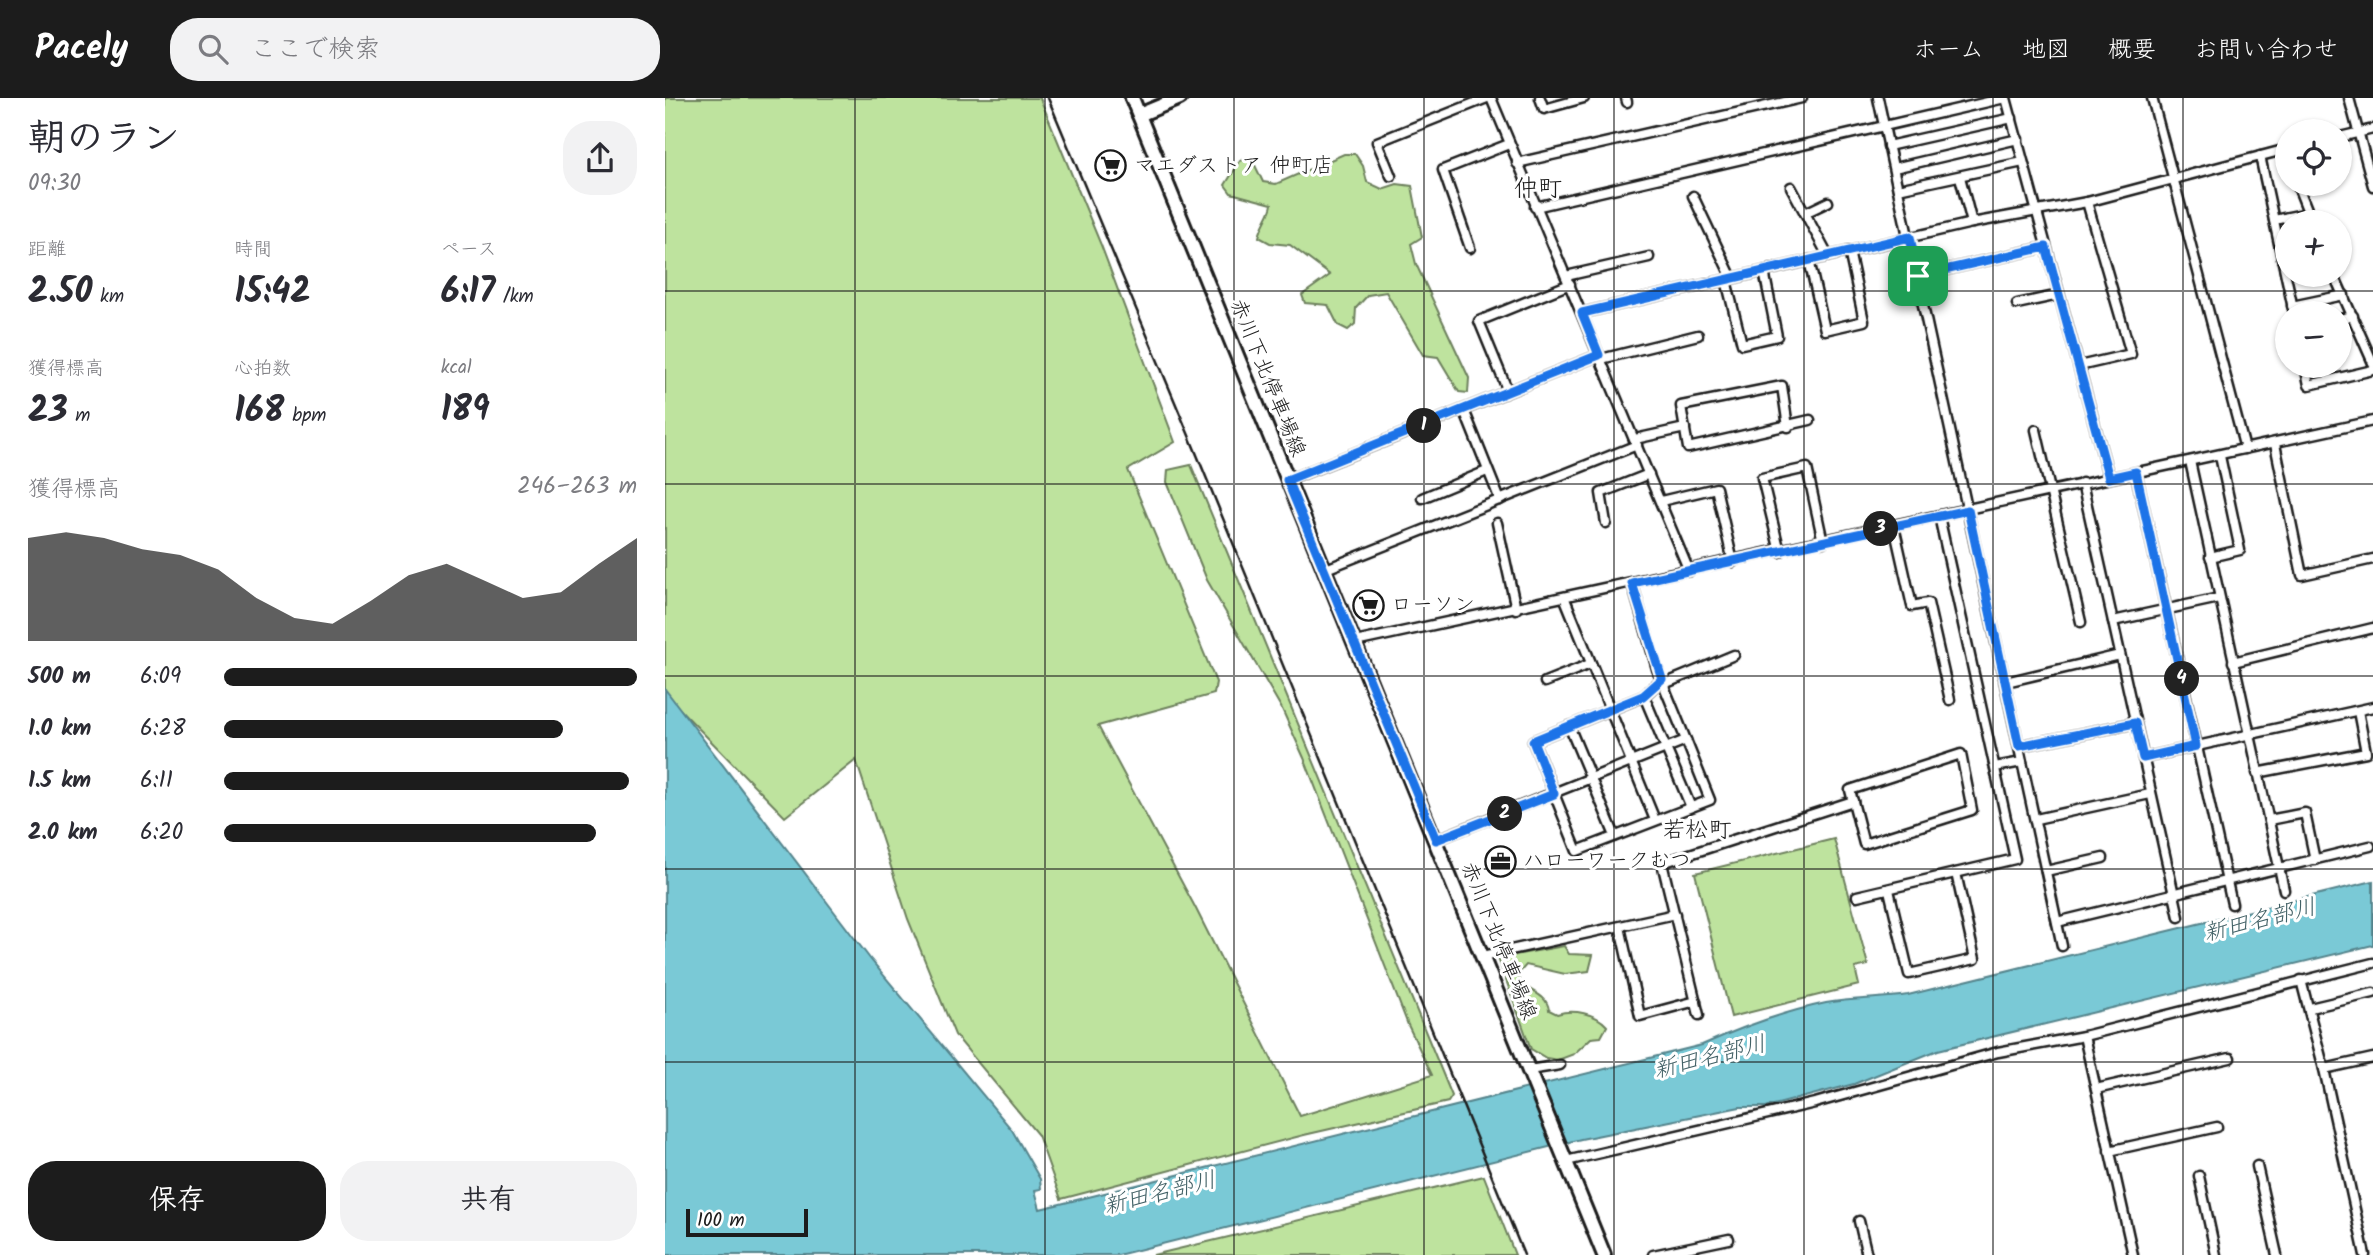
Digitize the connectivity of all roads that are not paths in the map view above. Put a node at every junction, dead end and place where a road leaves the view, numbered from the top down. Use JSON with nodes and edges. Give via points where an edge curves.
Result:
{"nodes":[{"id":1,"x":1132,"y":98,"type":"edge"},
{"id":2,"x":1180,"y":98,"type":"edge"},
{"id":3,"x":1489,"y":98,"type":"edge"},
{"id":4,"x":1539,"y":98,"type":"edge"},
{"id":5,"x":1584,"y":98,"type":"edge"},
{"id":6,"x":1802,"y":98,"type":"edge"},
{"id":7,"x":1878,"y":98,"type":"edge"},
{"id":8,"x":2006,"y":98,"type":"edge"},
{"id":9,"x":2151,"y":98,"type":"edge"},
{"id":10,"x":2349,"y":98,"type":"edge"},
{"id":11,"x":1139,"y":115,"type":"junction"},
{"id":12,"x":2012,"y":118,"type":"junction"},
{"id":13,"x":1884,"y":127,"type":"junction"},
{"id":14,"x":2373,"y":129,"type":"edge"},
{"id":15,"x":2358,"y":132,"type":"junction"},
{"id":16,"x":2352,"y":134,"type":"edge"},
{"id":17,"x":2018,"y":139,"type":"junction"},
{"id":18,"x":1509,"y":144,"type":"junction"},
{"id":19,"x":1888,"y":146,"type":"junction"},
{"id":20,"x":2275,"y":154,"type":"edge"},
{"id":21,"x":2260,"y":156,"type":"junction"},
{"id":22,"x":2023,"y":162,"type":"junction"},
{"id":23,"x":1517,"y":163,"type":"junction"},
{"id":24,"x":1895,"y":168,"type":"junction"},
{"id":25,"x":1391,"y":176,"type":"dead end"},
{"id":26,"x":1960,"y":177,"type":"junction"},
{"id":27,"x":2173,"y":177,"type":"junction"},
{"id":28,"x":2373,"y":186,"type":"edge"},
{"id":29,"x":1791,"y":187,"type":"dead end"},
{"id":30,"x":1898,"y":189,"type":"junction"},
{"id":31,"x":1693,"y":196,"type":"dead end"},
{"id":32,"x":1828,"y":202,"type":"dead end"},
{"id":33,"x":2087,"y":202,"type":"junction"},
{"id":34,"x":1535,"y":207,"type":"junction"},
{"id":35,"x":1805,"y":212,"type":"junction"},
{"id":36,"x":2037,"y":212,"type":"junction"},
{"id":37,"x":2274,"y":219,"type":"joint"},
{"id":38,"x":1972,"y":223,"type":"junction"},
{"id":39,"x":2275,"y":223,"type":"edge"},
{"id":40,"x":1910,"y":237,"type":"junction"},
{"id":41,"x":2046,"y":247,"type":"junction"},
{"id":42,"x":1470,"y":248,"type":"dead end"},
{"id":43,"x":1849,"y":251,"type":"junction"},
{"id":44,"x":1828,"y":256,"type":"junction"},
{"id":45,"x":1649,"y":257,"type":"dead end"},
{"id":46,"x":1809,"y":260,"type":"junction"},
{"id":47,"x":1763,"y":271,"type":"junction"},
{"id":48,"x":1918,"y":276,"type":"junction"},
{"id":49,"x":1729,"y":279,"type":"junction"},
{"id":50,"x":1568,"y":280,"type":"junction"},
{"id":51,"x":2340,"y":287,"type":"edge"},
{"id":52,"x":2059,"y":295,"type":"junction"},
{"id":53,"x":2344,"y":296,"type":"junction"},
{"id":54,"x":2326,"y":301,"type":"edge"},
{"id":55,"x":2017,"y":304,"type":"dead end"},
{"id":56,"x":1582,"y":313,"type":"junction"},
{"id":57,"x":2353,"y":316,"type":"joint"},
{"id":58,"x":1698,"y":335,"type":"dead end"},
{"id":59,"x":1600,"y":357,"type":"junction"},
{"id":60,"x":2373,"y":363,"type":"edge"},
{"id":61,"x":2079,"y":366,"type":"junction"},
{"id":62,"x":2373,"y":370,"type":"edge"},
{"id":63,"x":2352,"y":375,"type":"edge"},
{"id":64,"x":2308,"y":378,"type":"edge"},
{"id":65,"x":2339,"y":378,"type":"edge"},
{"id":66,"x":1507,"y":390,"type":"junction"},
{"id":67,"x":1464,"y":410,"type":"junction"},
{"id":68,"x":1810,"y":420,"type":"dead end"},
{"id":69,"x":2373,"y":421,"type":"edge"},
{"id":70,"x":1788,"y":427,"type":"junction"},
{"id":71,"x":1685,"y":428,"type":"junction"},
{"id":72,"x":2036,"y":430,"type":"dead end"},
{"id":73,"x":1636,"y":442,"type":"junction"},
{"id":74,"x":2274,"y":444,"type":"junction"},
{"id":75,"x":2245,"y":449,"type":"junction"},
{"id":76,"x":2220,"y":456,"type":"junction"},
{"id":77,"x":2190,"y":461,"type":"junction"},
{"id":78,"x":1487,"y":471,"type":"junction"},
{"id":79,"x":2136,"y":472,"type":"junction"},
{"id":80,"x":1650,"y":474,"type":"junction"},
{"id":81,"x":2109,"y":478,"type":"junction"},
{"id":82,"x":1287,"y":480,"type":"junction"},
{"id":83,"x":2082,"y":483,"type":"junction"},
{"id":84,"x":2051,"y":491,"type":"junction"},
{"id":85,"x":1422,"y":498,"type":"dead end"},
{"id":86,"x":1500,"y":500,"type":"junction"},
{"id":87,"x":1661,"y":501,"type":"junction"},
{"id":88,"x":1968,"y":510,"type":"junction"},
{"id":89,"x":1939,"y":516,"type":"junction"},
{"id":90,"x":1497,"y":523,"type":"dead end"},
{"id":91,"x":1606,"y":523,"type":"dead end"},
{"id":92,"x":1894,"y":526,"type":"junction"},
{"id":93,"x":1823,"y":542,"type":"junction"},
{"id":94,"x":1780,"y":552,"type":"junction"},
{"id":95,"x":2210,"y":557,"type":"junction"},
{"id":96,"x":2373,"y":559,"type":"edge"},
{"id":97,"x":1733,"y":562,"type":"junction"},
{"id":98,"x":1326,"y":569,"type":"junction"},
{"id":99,"x":1689,"y":571,"type":"junction"},
{"id":100,"x":1632,"y":583,"type":"junction"},
{"id":101,"x":2219,"y":598,"type":"junction"},
{"id":102,"x":1565,"y":599,"type":"junction"},
{"id":103,"x":1516,"y":609,"type":"junction"},
{"id":104,"x":2167,"y":609,"type":"junction"},
{"id":105,"x":2113,"y":621,"type":"junction"},
{"id":106,"x":2081,"y":622,"type":"dead end"},
{"id":107,"x":2373,"y":628,"type":"edge"},
{"id":108,"x":1355,"y":642,"type":"junction"},
{"id":109,"x":1734,"y":654,"type":"dead end"},
{"id":110,"x":2120,"y":655,"type":"junction"},
{"id":111,"x":2233,"y":662,"type":"junction"},
{"id":112,"x":1590,"y":664,"type":"junction"},
{"id":113,"x":1663,"y":681,"type":"junction"},
{"id":114,"x":1545,"y":682,"type":"dead end"},
{"id":115,"x":2006,"y":682,"type":"junction"},
{"id":116,"x":1643,"y":696,"type":"junction"},
{"id":117,"x":1950,"y":700,"type":"dead end"},
{"id":118,"x":2373,"y":708,"type":"edge"},
{"id":119,"x":1608,"y":710,"type":"junction"},
{"id":120,"x":2358,"y":710,"type":"junction"},
{"id":121,"x":2135,"y":723,"type":"junction"},
{"id":122,"x":1569,"y":726,"type":"junction"},
{"id":123,"x":2248,"y":735,"type":"junction"},
{"id":124,"x":1686,"y":740,"type":"junction"},
{"id":125,"x":2019,"y":746,"type":"junction"},
{"id":126,"x":2196,"y":746,"type":"junction"},
{"id":127,"x":1666,"y":749,"type":"junction"},
{"id":128,"x":2143,"y":758,"type":"junction"},
{"id":129,"x":2022,"y":762,"type":"junction"},
{"id":130,"x":1631,"y":763,"type":"junction"},
{"id":131,"x":1995,"y":767,"type":"junction"},
{"id":132,"x":2257,"y":773,"type":"junction"},
{"id":133,"x":1591,"y":779,"type":"junction"},
{"id":134,"x":1554,"y":794,"type":"junction"},
{"id":135,"x":2150,"y":794,"type":"junction"},
{"id":136,"x":1853,"y":801,"type":"junction"},
{"id":137,"x":1690,"y":805,"type":"junction"},
{"id":138,"x":2036,"y":819,"type":"junction"},
{"id":139,"x":1655,"y":820,"type":"junction"},
{"id":140,"x":2269,"y":820,"type":"junction"},
{"id":141,"x":1615,"y":836,"type":"junction"},
{"id":142,"x":1436,"y":840,"type":"junction"},
{"id":143,"x":2370,"y":846,"type":"dead end"},
{"id":144,"x":2103,"y":858,"type":"dead end"},
{"id":145,"x":2315,"y":860,"type":"junction"},
{"id":146,"x":2279,"y":869,"type":"junction"},
{"id":147,"x":2046,"y":871,"type":"junction"},
{"id":148,"x":1956,"y":873,"type":"junction"},
{"id":149,"x":2227,"y":881,"type":"junction"},
{"id":150,"x":1889,"y":890,"type":"junction"},
{"id":151,"x":2284,"y":890,"type":"dead end"},
{"id":152,"x":2173,"y":894,"type":"junction"},
{"id":153,"x":1857,"y":896,"type":"dead end"},
{"id":154,"x":2232,"y":904,"type":"dead end"},
{"id":155,"x":1675,"y":914,"type":"junction"},
{"id":156,"x":2179,"y":917,"type":"dead end"},
{"id":157,"x":2057,"y":922,"type":"junction"},
{"id":158,"x":1620,"y":927,"type":"junction"},
{"id":159,"x":2063,"y":946,"type":"dead end"},
{"id":160,"x":1483,"y":956,"type":"junction"},
{"id":161,"x":2373,"y":963,"type":"edge"},
{"id":162,"x":2301,"y":979,"type":"junction"},
{"id":163,"x":2373,"y":993,"type":"edge"},
{"id":164,"x":1696,"y":1001,"type":"junction"},
{"id":165,"x":2309,"y":1008,"type":"junction"},
{"id":166,"x":1699,"y":1015,"type":"dead end"},
{"id":167,"x":2084,"y":1036,"type":"junction"},
{"id":168,"x":2230,"y":1058,"type":"dead end"},
{"id":169,"x":2373,"y":1058,"type":"edge"},
{"id":170,"x":1560,"y":1065,"type":"dead end"},
{"id":171,"x":2324,"y":1069,"type":"junction"},
{"id":172,"x":1529,"y":1070,"type":"junction"},
{"id":173,"x":2096,"y":1089,"type":"junction"},
{"id":174,"x":2217,"y":1127,"type":"dead end"},
{"id":175,"x":2109,"y":1151,"type":"junction"},
{"id":176,"x":1565,"y":1159,"type":"junction"},
{"id":177,"x":2257,"y":1166,"type":"dead end"},
{"id":178,"x":2199,"y":1176,"type":"dead end"},
{"id":179,"x":1859,"y":1221,"type":"dead end"},
{"id":180,"x":1729,"y":1239,"type":"dead end"},
{"id":181,"x":1604,"y":1255,"type":"edge"},
{"id":182,"x":1653,"y":1255,"type":"edge"},
{"id":183,"x":1867,"y":1255,"type":"edge"},
{"id":184,"x":2133,"y":1255,"type":"edge"},
{"id":185,"x":2216,"y":1255,"type":"edge"},
{"id":186,"x":2277,"y":1255,"type":"edge"},
{"id":187,"x":2365,"y":1255,"type":"edge"}],
"edges":[{"from":1,"to":11,"type":"main road","name":"赤川下北停車場線"},
{"from":2,"to":11,"type":"main road"},
{"from":3,"to":18,"type":"street"},
{"from":3,"to":25,"type":"street","via":[[1377,142]]},
{"from":4,"to":5,"type":"street","via":[[1544,109]]},
{"from":6,"to":23,"type":"street"},
{"from":7,"to":13,"type":"street"},
{"from":8,"to":12,"type":"street"},
{"from":8,"to":13,"type":"street"},
{"from":9,"to":27,"type":"street"},
{"from":10,"to":15,"type":"street"},
{"from":11,"to":82,"type":"main road","name":"赤川下北停車場線"},
{"from":12,"to":17,"type":"street"},
{"from":12,"to":19,"type":"street"},
{"from":13,"to":19,"type":"street"},
{"from":13,"to":34,"type":"street"},
{"from":14,"to":15,"type":"street"},
{"from":15,"to":16,"type":"street"},
{"from":15,"to":28,"type":"street"},
{"from":17,"to":22,"type":"street"},
{"from":17,"to":24,"type":"street"},
{"from":18,"to":23,"type":"street"},
{"from":18,"to":42,"type":"street","via":[[1443,170]]},
{"from":19,"to":24,"type":"street"},
{"from":20,"to":21,"type":"street"},
{"from":21,"to":27,"type":"street"},
{"from":21,"to":37,"type":"street"},
{"from":22,"to":26,"type":"street"},
{"from":22,"to":36,"type":"street"},
{"from":23,"to":34,"type":"street"},
{"from":24,"to":30,"type":"street"},
{"from":26,"to":30,"type":"street"},
{"from":26,"to":38,"type":"street"},
{"from":27,"to":33,"type":"street"},
{"from":27,"to":75,"type":"street"},
{"from":29,"to":35,"type":"street"},
{"from":30,"to":40,"type":"street"},
{"from":31,"to":49,"type":"street"},
{"from":32,"to":35,"type":"street"},
{"from":33,"to":36,"type":"street"},
{"from":33,"to":61,"type":"street","via":[[2131,354]]},
{"from":34,"to":50,"type":"street"},
{"from":35,"to":44,"type":"street"},
{"from":36,"to":38,"type":"street"},
{"from":36,"to":41,"type":"street"},
{"from":37,"to":39,"type":"street"},
{"from":38,"to":40,"type":"street"},
{"from":40,"to":43,"type":"street"},
{"from":40,"to":48,"type":"street"},
{"from":41,"to":48,"type":"street"},
{"from":41,"to":52,"type":"street"},
{"from":43,"to":44,"type":"street"},
{"from":43,"to":46,"type":"street","via":[[1864,321],[1825,330]]},
{"from":44,"to":46,"type":"street"},
{"from":45,"to":50,"type":"street"},
{"from":46,"to":47,"type":"street"},
{"from":47,"to":49,"type":"street"},
{"from":47,"to":49,"type":"street","via":[[1777,336],[1742,344]]},
{"from":48,"to":88,"type":"street"},
{"from":49,"to":56,"type":"street"},
{"from":50,"to":56,"type":"street"},
{"from":50,"to":66,"type":"street","via":[[1479,321]]},
{"from":51,"to":53,"type":"street"},
{"from":52,"to":55,"type":"street"},
{"from":52,"to":61,"type":"street"},
{"from":53,"to":54,"type":"street"},
{"from":53,"to":57,"type":"street"},
{"from":56,"to":59,"type":"street"},
{"from":57,"to":60,"type":"street"},
{"from":58,"to":59,"type":"street"},
{"from":59,"to":66,"type":"street"},
{"from":59,"to":73,"type":"street"},
{"from":61,"to":81,"type":"street"},
{"from":62,"to":63,"type":"street"},
{"from":64,"to":65,"type":"street","via":[[2309,385]]},
{"from":66,"to":67,"type":"street"},
{"from":67,"to":78,"type":"street"},
{"from":67,"to":82,"type":"street"},
{"from":68,"to":70,"type":"street"},
{"from":69,"to":74,"type":"street"},
{"from":70,"to":71,"type":"street","via":[[1688,447]]},
{"from":70,"to":71,"type":"street","via":[[1781,386],[1681,406]]},
{"from":71,"to":73,"type":"street"},
{"from":72,"to":84,"type":"street"},
{"from":73,"to":80,"type":"street"},
{"from":73,"to":86,"type":"street"},
{"from":74,"to":75,"type":"street"},
{"from":74,"to":96,"type":"street","via":[[2302,575]]},
{"from":75,"to":76,"type":"street"},
{"from":76,"to":77,"type":"street"},
{"from":76,"to":95,"type":"street","via":[[2240,550]]},
{"from":77,"to":79,"type":"street"},
{"from":77,"to":95,"type":"street"},
{"from":78,"to":85,"type":"street"},
{"from":78,"to":86,"type":"street"},
{"from":79,"to":81,"type":"street"},
{"from":79,"to":104,"type":"street"},
{"from":80,"to":87,"type":"street"},
{"from":80,"to":91,"type":"street","via":[[1601,493]]},
{"from":81,"to":83,"type":"street"},
{"from":82,"to":98,"type":"main road","name":"赤川下北停車場線"},
{"from":83,"to":84,"type":"street"},
{"from":83,"to":105,"type":"street"},
{"from":84,"to":88,"type":"street"},
{"from":84,"to":106,"type":"street"},
{"from":86,"to":98,"type":"street"},
{"from":87,"to":97,"type":"street","via":[[1716,488]]},
{"from":87,"to":99,"type":"street"},
{"from":88,"to":89,"type":"street"},
{"from":88,"to":115,"type":"street"},
{"from":89,"to":92,"type":"street"},
{"from":89,"to":131,"type":"street"},
{"from":90,"to":103,"type":"street"},
{"from":92,"to":93,"type":"street"},
{"from":92,"to":117,"type":"street","via":[[1912,606],[1928,603]]},
{"from":93,"to":94,"type":"street"},
{"from":93,"to":94,"type":"street","via":[[1807,468],[1796,470],[1762,478]]},
{"from":94,"to":97,"type":"street"},
{"from":95,"to":101,"type":"street"},
{"from":97,"to":99,"type":"street"},
{"from":98,"to":108,"type":"main road","name":"赤川下北停車場線"},
{"from":99,"to":100,"type":"street"},
{"from":100,"to":102,"type":"street"},
{"from":100,"to":113,"type":"street"},
{"from":101,"to":104,"type":"street"},
{"from":101,"to":111,"type":"street"},
{"from":102,"to":103,"type":"street"},
{"from":102,"to":112,"type":"street"},
{"from":103,"to":108,"type":"street"},
{"from":104,"to":105,"type":"street"},
{"from":104,"to":126,"type":"street"},
{"from":105,"to":110,"type":"street"},
{"from":107,"to":111,"type":"street"},
{"from":108,"to":142,"type":"main road","name":"赤川下北停車場線"},
{"from":109,"to":113,"type":"street"},
{"from":110,"to":115,"type":"street"},
{"from":110,"to":121,"type":"street"},
{"from":111,"to":123,"type":"street"},
{"from":112,"to":114,"type":"street"},
{"from":112,"to":119,"type":"street"},
{"from":113,"to":116,"type":"street"},
{"from":113,"to":124,"type":"street"},
{"from":115,"to":125,"type":"street"},
{"from":116,"to":119,"type":"street"},
{"from":116,"to":127,"type":"street"},
{"from":118,"to":120,"type":"street"},
{"from":119,"to":122,"type":"street"},
{"from":119,"to":130,"type":"street"},
{"from":120,"to":123,"type":"street"},
{"from":120,"to":132,"type":"street","via":[[2366,752]]},
{"from":121,"to":125,"type":"street"},
{"from":121,"to":128,"type":"street"},
{"from":122,"to":133,"type":"street"},
{"from":122,"to":134,"type":"street","via":[[1533,741]]},
{"from":123,"to":126,"type":"street"},
{"from":123,"to":132,"type":"street"},
{"from":124,"to":127,"type":"street"},
{"from":124,"to":137,"type":"street","via":[[1710,800]]},
{"from":125,"to":129,"type":"street"},
{"from":126,"to":128,"type":"street"},
{"from":126,"to":149,"type":"street"},
{"from":127,"to":130,"type":"street"},
{"from":127,"to":137,"type":"street"},
{"from":128,"to":135,"type":"street"},
{"from":129,"to":131,"type":"street"},
{"from":129,"to":138,"type":"street"},
{"from":130,"to":133,"type":"street"},
{"from":130,"to":139,"type":"street"},
{"from":131,"to":148,"type":"street","via":[[2015,859]]},
{"from":132,"to":140,"type":"street"},
{"from":133,"to":134,"type":"street"},
{"from":133,"to":141,"type":"street"},
{"from":134,"to":141,"type":"street","via":[[1577,850]]},
{"from":134,"to":142,"type":"street"},
{"from":135,"to":138,"type":"street"},
{"from":135,"to":152,"type":"street"},
{"from":136,"to":136,"type":"street","via":[[1864,844],[1972,810],[1961,754],[1850,790]]},
{"from":136,"to":155,"type":"street","via":[[1662,863]]},
{"from":137,"to":139,"type":"street"},
{"from":138,"to":147,"type":"street"},
{"from":139,"to":141,"type":"street"},
{"from":140,"to":145,"type":"street","via":[[2305,813]]},
{"from":140,"to":146,"type":"street"},
{"from":142,"to":160,"type":"main road","name":"赤川下北停車場線"},
{"from":143,"to":145,"type":"street"},
{"from":144,"to":147,"type":"street"},
{"from":145,"to":146,"type":"street"},
{"from":146,"to":149,"type":"street"},
{"from":146,"to":151,"type":"street"},
{"from":147,"to":157,"type":"street"},
{"from":148,"to":150,"type":"street"},
{"from":148,"to":150,"type":"street","via":[[1975,959],[1909,974]]},
{"from":149,"to":152,"type":"street"},
{"from":149,"to":154,"type":"street"},
{"from":150,"to":153,"type":"street"},
{"from":152,"to":156,"type":"street"},
{"from":152,"to":157,"type":"street"},
{"from":155,"to":158,"type":"street"},
{"from":155,"to":164,"type":"street"},
{"from":157,"to":159,"type":"street"},
{"from":158,"to":160,"type":"street"},
{"from":158,"to":164,"type":"street","via":[[1640,1016]]},
{"from":160,"to":172,"type":"main road","name":"赤川下北停車場線"},
{"from":161,"to":162,"type":"street"},
{"from":162,"to":165,"type":"street"},
{"from":162,"to":167,"type":"street"},
{"from":163,"to":165,"type":"street"},
{"from":164,"to":166,"type":"street"},
{"from":165,"to":171,"type":"street"},
{"from":167,"to":173,"type":"street"},
{"from":167,"to":176,"type":"street","via":[[1998,1052],[1815,1103]]},
{"from":168,"to":173,"type":"street"},
{"from":169,"to":171,"type":"street"},
{"from":170,"to":172,"type":"street"},
{"from":171,"to":187,"type":"street"},
{"from":172,"to":176,"type":"main road","name":"赤川下北停車場線"},
{"from":173,"to":175,"type":"street"},
{"from":174,"to":175,"type":"street"},
{"from":175,"to":184,"type":"street"},
{"from":176,"to":181,"type":"main road","name":"赤川下北停車場線"},
{"from":177,"to":186,"type":"street"},
{"from":178,"to":185,"type":"street"},
{"from":179,"to":183,"type":"street"},
{"from":180,"to":182,"type":"street"}]}
